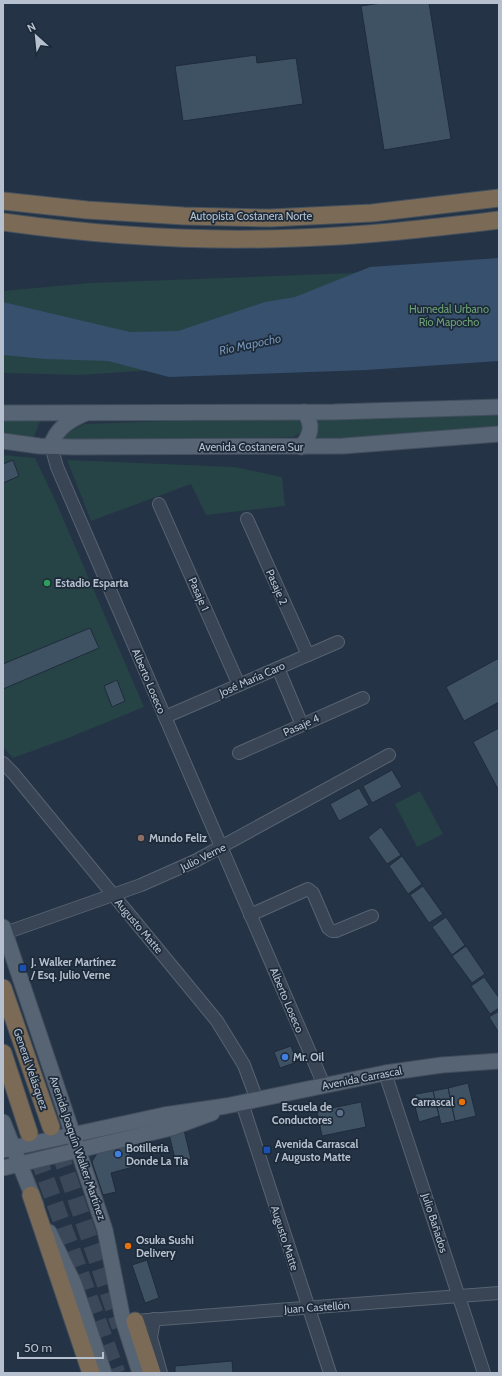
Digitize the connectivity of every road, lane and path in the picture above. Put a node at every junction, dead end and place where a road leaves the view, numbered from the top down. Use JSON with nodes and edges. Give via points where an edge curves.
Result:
{"nodes":[{"id":1,"x":499,"y":198,"type":"edge"},
{"id":2,"x":3,"y":201,"type":"edge"},
{"id":3,"x":499,"y":220,"type":"edge"},
{"id":4,"x":3,"y":222,"type":"edge"},
{"id":5,"x":499,"y":408,"type":"edge"},
{"id":6,"x":304,"y":412,"type":"junction"},
{"id":7,"x":3,"y":413,"type":"edge"},
{"id":8,"x":86,"y":413,"type":"junction"},
{"id":9,"x":499,"y":434,"type":"edge"},
{"id":10,"x":3,"y":441,"type":"edge"},
{"id":11,"x":51,"y":446,"type":"junction"},
{"id":12,"x":301,"y":447,"type":"junction"},
{"id":13,"x":159,"y":504,"type":"dead end"},
{"id":14,"x":247,"y":519,"type":"dead end"},
{"id":15,"x":338,"y":642,"type":"dead end"},
{"id":16,"x":308,"y":655,"type":"junction"},
{"id":17,"x":278,"y":668,"type":"junction"},
{"id":18,"x":239,"y":685,"type":"junction"},
{"id":19,"x":363,"y":698,"type":"dead end"},
{"id":20,"x":165,"y":717,"type":"junction"},
{"id":21,"x":302,"y":725,"type":"junction"},
{"id":22,"x":238,"y":753,"type":"dead end"},
{"id":23,"x":389,"y":755,"type":"dead end"},
{"id":24,"x":3,"y":763,"type":"edge"},
{"id":25,"x":221,"y":848,"type":"junction"},
{"id":26,"x":113,"y":895,"type":"junction"},
{"id":27,"x":250,"y":915,"type":"junction"},
{"id":28,"x":372,"y":916,"type":"dead end"},
{"id":29,"x":4,"y":930,"type":"edge"},
{"id":30,"x":3,"y":988,"type":"edge"},
{"id":31,"x":3,"y":1053,"type":"edge"},
{"id":32,"x":499,"y":1061,"type":"edge"},
{"id":33,"x":385,"y":1073,"type":"junction"},
{"id":34,"x":324,"y":1086,"type":"junction"},
{"id":35,"x":257,"y":1100,"type":"junction"},
{"id":36,"x":242,"y":1103,"type":"junction"},
{"id":37,"x":226,"y":1106,"type":"junction"},
{"id":38,"x":3,"y":1122,"type":"edge"},
{"id":39,"x":51,"y":1126,"type":"tunnel mouth"},
{"id":40,"x":29,"y":1133,"type":"tunnel mouth"},
{"id":41,"x":73,"y":1134,"type":"junction"},
{"id":42,"x":7,"y":1149,"type":"edge"},
{"id":43,"x":79,"y":1149,"type":"junction"},
{"id":44,"x":19,"y":1164,"type":"junction"},
{"id":45,"x":3,"y":1168,"type":"edge"},
{"id":46,"x":32,"y":1195,"type":"junction"},
{"id":47,"x":105,"y":1230,"type":"junction"},
{"id":48,"x":499,"y":1293,"type":"edge"},
{"id":49,"x":459,"y":1296,"type":"junction"},
{"id":50,"x":308,"y":1307,"type":"junction"},
{"id":51,"x":154,"y":1319,"type":"junction"},
{"id":52,"x":135,"y":1321,"type":"junction"},
{"id":53,"x":91,"y":1373,"type":"edge"},
{"id":54,"x":104,"y":1373,"type":"edge"},
{"id":55,"x":140,"y":1373,"type":"edge"},
{"id":56,"x":152,"y":1373,"type":"edge"},
{"id":57,"x":161,"y":1373,"type":"edge"},
{"id":58,"x":330,"y":1373,"type":"edge"},
{"id":59,"x":484,"y":1373,"type":"edge"}],
"edges":[{"from":1,"to":2,"type":"highway","name":"Autopista Costanera Norte","via":[[372,212],[270,218],[94,210]]},
{"from":3,"to":4,"type":"highway","name":"Autopista Costanera Norte","via":[[398,232],[251,239],[140,234]]},
{"from":5,"to":6,"type":"main road"},
{"from":6,"to":8,"type":"main road"},
{"from":6,"to":12,"type":"main road","via":[[310,421],[311,430]]},
{"from":7,"to":8,"type":"main road"},
{"from":8,"to":11,"type":"main road","via":[[65,424],[53,437]]},
{"from":9,"to":12,"type":"main road","name":"Avenida Costanera Sur","via":[[372,445]]},
{"from":10,"to":11,"type":"main road","name":"Avenida Costanera Sur"},
{"from":11,"to":12,"type":"main road","name":"Avenida Costanera Sur"},
{"from":11,"to":20,"type":"street","name":"Alberto Loseco","via":[[57,467]]},
{"from":13,"to":18,"type":"street","name":"Pasaje 1"},
{"from":14,"to":16,"type":"street","name":"Pasaje 2"},
{"from":15,"to":16,"type":"street","name":"José María Caro"},
{"from":16,"to":17,"type":"street","name":"José María Caro"},
{"from":17,"to":18,"type":"street","name":"José María Caro"},
{"from":17,"to":21,"type":"street"},
{"from":18,"to":20,"type":"street","name":"José María Caro"},
{"from":19,"to":21,"type":"street","name":"Pasaje 4"},
{"from":20,"to":25,"type":"street","name":"Alberto Loseco"},
{"from":21,"to":22,"type":"street","name":"Pasaje 4"},
{"from":23,"to":25,"type":"street","name":"Julio Verne"},
{"from":24,"to":26,"type":"street","name":"Augusto Matte"},
{"from":25,"to":26,"type":"street","name":"Julio Verne","via":[[169,873]]},
{"from":25,"to":27,"type":"street","name":"Alberto Loseco"},
{"from":26,"to":29,"type":"street","name":"Julio Verne"},
{"from":26,"to":35,"type":"street","name":"Augusto Matte","via":[[217,1021],[244,1065]]},
{"from":27,"to":28,"type":"street","via":[[308,890],[313,893],[328,928],[332,931]]},
{"from":27,"to":34,"type":"street","name":"Alberto Loseco"},
{"from":29,"to":41,"type":"main road","name":"Avenida Joaquín Walker Martínez"},
{"from":30,"to":39,"type":"highway","name":"General Velásquez"},
{"from":31,"to":40,"type":"highway","name":"General Velásquez"},
{"from":32,"to":33,"type":"main road","name":"Avenida Carrascal"},
{"from":33,"to":34,"type":"main road","name":"Avenida Carrascal"},
{"from":33,"to":49,"type":"street","name":"Julio Bañados"},
{"from":34,"to":35,"type":"main road","name":"Avenida Carrascal"},
{"from":35,"to":36,"type":"main road","name":"Avenida Carrascal"},
{"from":36,"to":37,"type":"main road","name":"Avenida Carrascal"},
{"from":36,"to":50,"type":"street","name":"Augusto Matte"},
{"from":37,"to":41,"type":"main road","name":"Avenida Carrascal","via":[[164,1115]]},
{"from":37,"to":43,"type":"main road","name":"Avenida Carrascal","via":[[171,1128]]},
{"from":38,"to":42,"type":"main road"},
{"from":41,"to":42,"type":"main road","name":"Avenida Carrascal"},
{"from":41,"to":43,"type":"main road","name":"Avenida Joaquín Walker Martínez"},
{"from":42,"to":44,"type":"main road"},
{"from":43,"to":44,"type":"main road","name":"Avenida Carrascal"},
{"from":43,"to":47,"type":"main road","name":"Avenida Joaquín Walker Martínez"},
{"from":44,"to":45,"type":"main road","name":"Avenida Carrascal"},
{"from":44,"to":46,"type":"main road"},
{"from":46,"to":53,"type":"highway"},
{"from":46,"to":54,"type":"main road","via":[[74,1284]]},
{"from":47,"to":52,"type":"main road"},
{"from":47,"to":55,"type":"main road","name":"Avenida Joaquín Walker Martínez","via":[[124,1320]]},
{"from":48,"to":49,"type":"street","name":"Juan Castellón"},
{"from":49,"to":50,"type":"street","name":"Juan Castellón"},
{"from":49,"to":59,"type":"street","name":"Julio Bañados"},
{"from":50,"to":51,"type":"street","name":"Juan Castellón"},
{"from":50,"to":58,"type":"street","name":"Augusto Matte"},
{"from":51,"to":52,"type":"street","name":"Juan Castellón"},
{"from":51,"to":57,"type":"street","via":[[151,1338]]},
{"from":52,"to":56,"type":"highway"}]}
